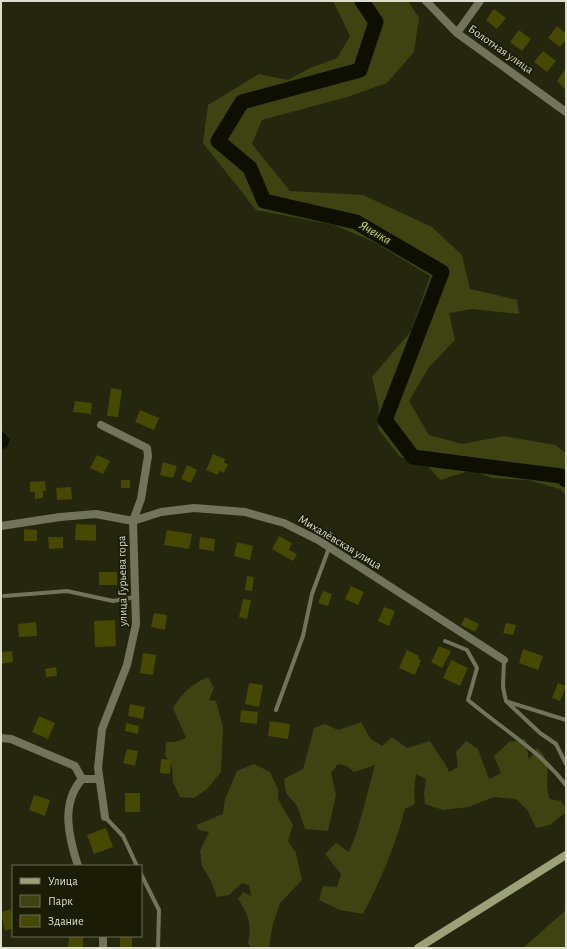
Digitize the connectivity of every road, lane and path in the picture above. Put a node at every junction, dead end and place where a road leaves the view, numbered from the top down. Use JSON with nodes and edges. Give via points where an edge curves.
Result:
{"nodes":[{"id":1,"x":426,"y":1,"type":"edge"},
{"id":2,"x":480,"y":1,"type":"edge"},
{"id":3,"x":457,"y":33,"type":"junction"},
{"id":4,"x":566,"y":112,"type":"edge"},
{"id":5,"x":101,"y":425,"type":"dead end"},
{"id":6,"x":133,"y":521,"type":"junction"},
{"id":7,"x":1,"y":526,"type":"edge"},
{"id":8,"x":330,"y":548,"type":"junction"},
{"id":9,"x":4,"y":596,"type":"dead end"},
{"id":10,"x":135,"y":597,"type":"junction"},
{"id":11,"x":445,"y":641,"type":"dead end"},
{"id":12,"x":504,"y":660,"type":"joint"},
{"id":13,"x":506,"y":701,"type":"junction"},
{"id":14,"x":276,"y":710,"type":"dead end"},
{"id":15,"x":566,"y":720,"type":"edge"},
{"id":16,"x":1,"y":738,"type":"edge"},
{"id":17,"x":566,"y":764,"type":"edge"},
{"id":18,"x":82,"y":779,"type":"junction"},
{"id":19,"x":99,"y":779,"type":"junction"},
{"id":20,"x":566,"y":785,"type":"edge"},
{"id":21,"x":105,"y":817,"type":"joint"},
{"id":22,"x":566,"y":855,"type":"edge"},
{"id":23,"x":78,"y":865,"type":"edge"},
{"id":24,"x":137,"y":865,"type":"edge"},
{"id":25,"x":142,"y":876,"type":"edge"},
{"id":26,"x":103,"y":937,"type":"edge"},
{"id":27,"x":103,"y":948,"type":"edge"},
{"id":28,"x":158,"y":948,"type":"edge"},
{"id":29,"x":418,"y":948,"type":"edge"}],
"edges":[{"from":1,"to":3,"type":"street","name":"Болотная улица"},
{"from":2,"to":3,"type":"street"},
{"from":3,"to":4,"type":"street","name":"Болотная улица"},
{"from":5,"to":6,"type":"street","via":[[147,448],[141,499]]},
{"from":6,"to":7,"type":"street","name":"Михалёвская улица","via":[[96,514]]},
{"from":6,"to":8,"type":"street","name":"Михалёвская улица","via":[[161,512],[194,508],[245,512],[284,523]]},
{"from":6,"to":10,"type":"street","name":"улица Гурьева гора"},
{"from":8,"to":12,"type":"street","name":"Михалёвская улица"},
{"from":8,"to":14,"type":"lane","via":[[312,594],[303,636]]},
{"from":9,"to":10,"type":"lane","via":[[67,591],[113,601]]},
{"from":10,"to":19,"type":"street","name":"улица Гурьева гора","via":[[136,624],[127,665],[102,729]]},
{"from":11,"to":20,"type":"lane","via":[[467,650],[477,668],[468,700],[518,737],[556,772]]},
{"from":12,"to":13,"type":"lane","via":[[502,687]]},
{"from":13,"to":15,"type":"lane"},
{"from":13,"to":17,"type":"lane","via":[[540,733],[556,744]]},
{"from":16,"to":18,"type":"street","via":[[11,739],[75,766]]},
{"from":18,"to":19,"type":"street"},
{"from":18,"to":23,"type":"street","via":[[71,795],[68,817],[69,840]]},
{"from":19,"to":21,"type":"street","name":"улица Гурьева гора"},
{"from":21,"to":24,"type":"lane","via":[[123,836]]},
{"from":22,"to":29,"type":"main road"},
{"from":25,"to":28,"type":"lane","via":[[159,910]]},
{"from":26,"to":27,"type":"street"}]}
